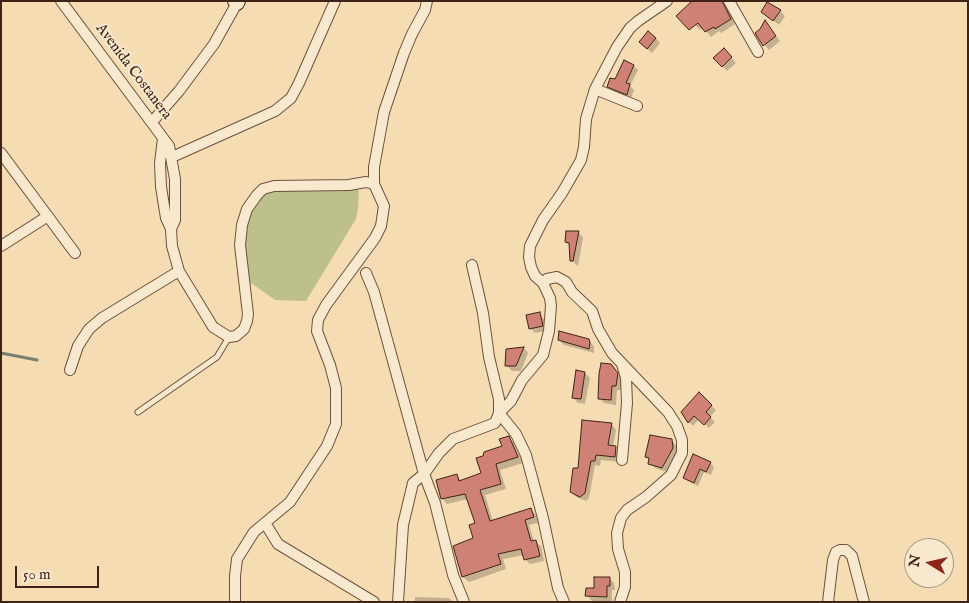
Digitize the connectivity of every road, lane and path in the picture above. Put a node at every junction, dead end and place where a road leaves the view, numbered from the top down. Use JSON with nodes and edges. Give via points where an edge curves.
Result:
{"nodes":[{"id":1,"x":61,"y":1,"type":"edge"},
{"id":2,"x":335,"y":1,"type":"edge"},
{"id":3,"x":427,"y":1,"type":"edge"},
{"id":4,"x":667,"y":1,"type":"edge"},
{"id":5,"x":729,"y":1,"type":"edge"},
{"id":6,"x":237,"y":2,"type":"edge"},
{"id":7,"x":758,"y":52,"type":"dead end"},
{"id":8,"x":595,"y":89,"type":"junction"},
{"id":9,"x":637,"y":106,"type":"dead end"},
{"id":10,"x":152,"y":122,"type":"junction"},
{"id":11,"x":163,"y":138,"type":"junction"},
{"id":12,"x":1,"y":154,"type":"edge"},
{"id":13,"x":172,"y":157,"type":"junction"},
{"id":14,"x":374,"y":184,"type":"junction"},
{"id":15,"x":48,"y":216,"type":"junction"},
{"id":16,"x":171,"y":229,"type":"junction"},
{"id":17,"x":1,"y":246,"type":"edge"},
{"id":18,"x":75,"y":253,"type":"dead end"},
{"id":19,"x":472,"y":265,"type":"dead end"},
{"id":20,"x":179,"y":271,"type":"junction"},
{"id":21,"x":366,"y":273,"type":"dead end"},
{"id":22,"x":543,"y":283,"type":"junction"},
{"id":23,"x":229,"y":337,"type":"junction"},
{"id":24,"x":622,"y":364,"type":"junction"},
{"id":25,"x":70,"y":370,"type":"dead end"},
{"id":26,"x":138,"y":412,"type":"dead end"},
{"id":27,"x":499,"y":414,"type":"junction"},
{"id":28,"x":622,"y":460,"type":"dead end"},
{"id":29,"x":424,"y":474,"type":"junction"},
{"id":30,"x":265,"y":523,"type":"junction"},
{"id":31,"x":235,"y":602,"type":"edge"},
{"id":32,"x":374,"y":602,"type":"edge"},
{"id":33,"x":398,"y":602,"type":"edge"},
{"id":34,"x":464,"y":602,"type":"edge"},
{"id":35,"x":564,"y":602,"type":"edge"},
{"id":36,"x":620,"y":602,"type":"edge"},
{"id":37,"x":828,"y":602,"type":"edge"},
{"id":38,"x":864,"y":602,"type":"edge"}],
"edges":[{"from":1,"to":10,"type":"street","name":"Avenida Costanera"},
{"from":2,"to":13,"type":"street","via":[[291,98],[275,111]]},
{"from":3,"to":14,"type":"street","via":[[404,53],[384,112]]},
{"from":4,"to":8,"type":"street","via":[[630,28]]},
{"from":5,"to":7,"type":"street"},
{"from":6,"to":10,"type":"street","via":[[214,44]]},
{"from":8,"to":9,"type":"street"},
{"from":8,"to":22,"type":"street","via":[[586,119],[581,160],[542,220],[530,246],[530,267]]},
{"from":10,"to":11,"type":"street","name":"Avenida Costanera"},
{"from":11,"to":13,"type":"street","name":"Avenida Costanera"},
{"from":11,"to":16,"type":"street","via":[[161,187]]},
{"from":12,"to":15,"type":"street"},
{"from":13,"to":16,"type":"street","via":[[175,220]]},
{"from":14,"to":23,"type":"street","via":[[274,186],[257,195],[247,209],[240,244],[247,321],[244,329]]},
{"from":14,"to":30,"type":"street","via":[[384,206],[381,226],[318,320],[317,331],[336,388],[336,424],[327,446],[290,502]]},
{"from":15,"to":17,"type":"street"},
{"from":15,"to":18,"type":"street"},
{"from":16,"to":20,"type":"street"},
{"from":19,"to":27,"type":"street","via":[[483,313],[488,357],[499,398]]},
{"from":20,"to":23,"type":"street","via":[[213,327]]},
{"from":20,"to":25,"type":"street","via":[[89,329],[78,346]]},
{"from":21,"to":29,"type":"street"},
{"from":22,"to":24,"type":"street","via":[[557,277],[566,282],[592,311],[598,330]]},
{"from":22,"to":27,"type":"street","via":[[551,306],[543,355]]},
{"from":23,"to":26,"type":"lane","via":[[217,357]]},
{"from":24,"to":28,"type":"street","via":[[627,403]]},
{"from":24,"to":36,"type":"street","via":[[677,426],[682,453],[671,476],[621,518],[617,532],[625,587]]},
{"from":27,"to":29,"type":"street","via":[[495,423],[453,439]]},
{"from":27,"to":35,"type":"street","via":[[516,434],[526,455]]},
{"from":29,"to":33,"type":"street","via":[[413,483],[403,525]]},
{"from":29,"to":34,"type":"street"},
{"from":30,"to":31,"type":"street","via":[[254,532],[238,558]]},
{"from":30,"to":32,"type":"street","via":[[278,544]]},
{"from":37,"to":38,"type":"street","via":[[833,560],[836,552],[846,550],[856,567]]}]}
